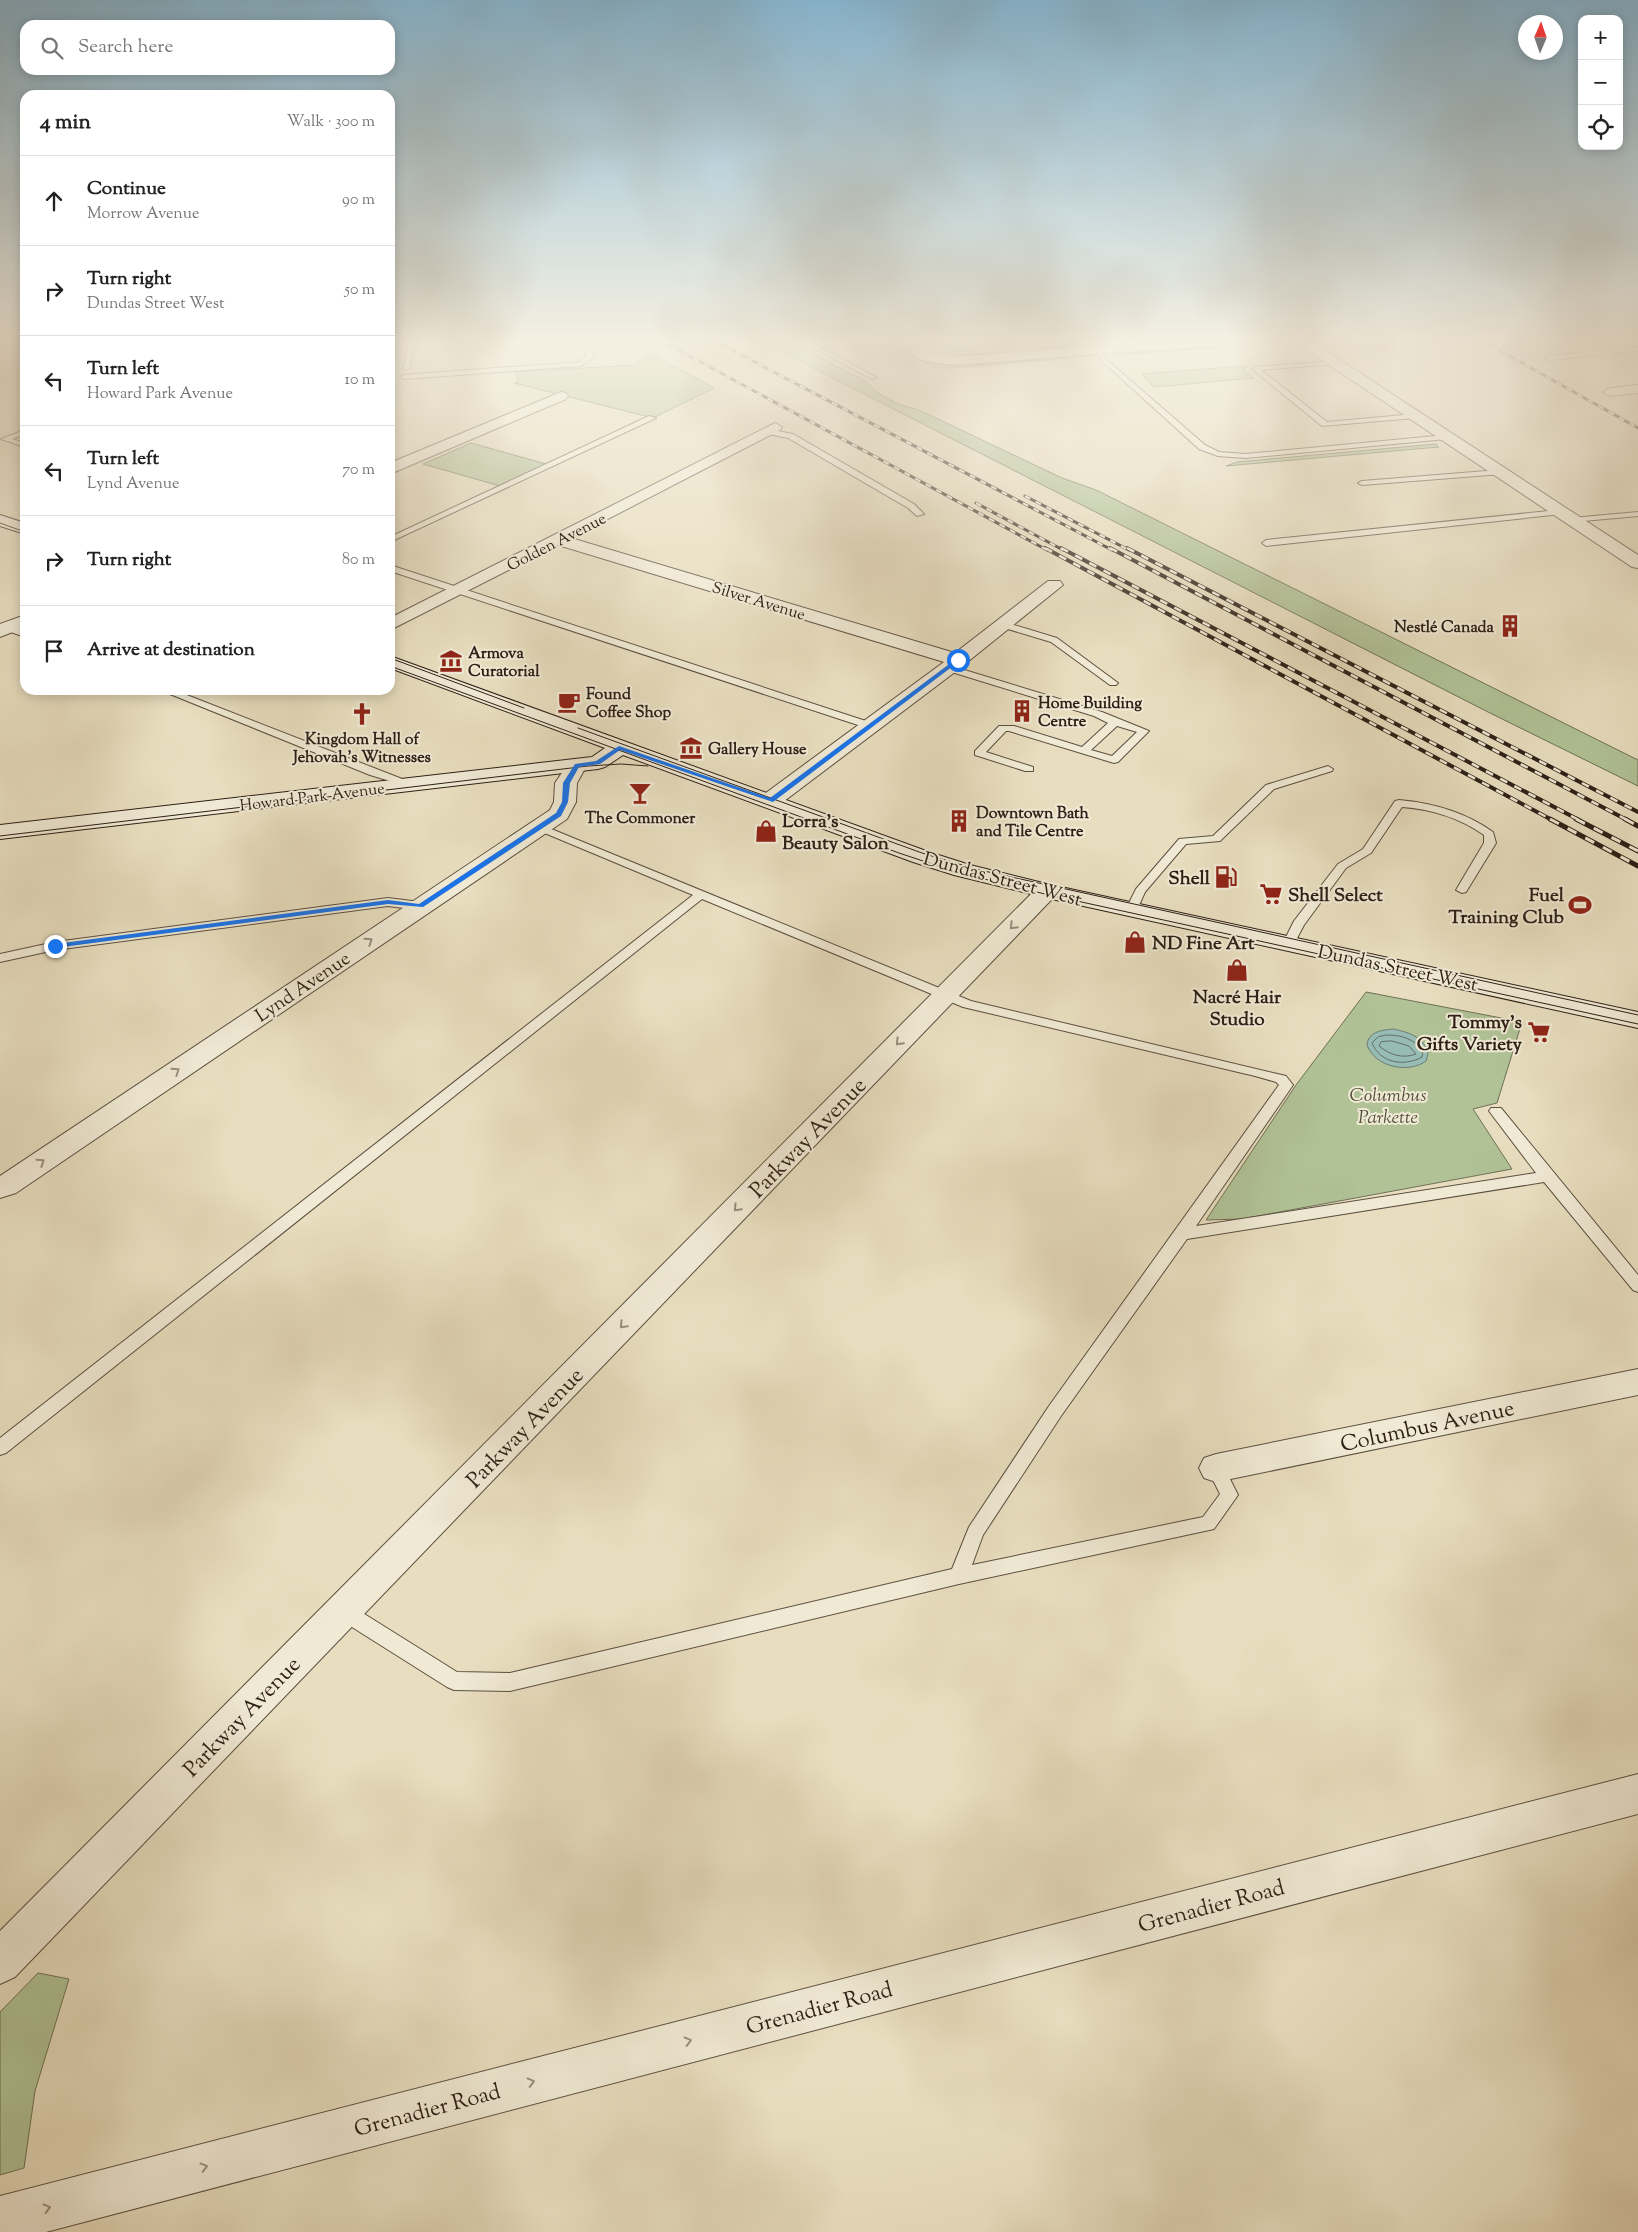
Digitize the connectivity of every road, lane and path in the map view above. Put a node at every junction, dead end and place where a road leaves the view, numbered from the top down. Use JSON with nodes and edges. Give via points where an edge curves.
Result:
{"nodes":[{"id":1,"x":446,"y":445,"type":"edge"},
{"id":2,"x":594,"y":445,"type":"edge"},
{"id":3,"x":740,"y":445,"type":"edge"},
{"id":4,"x":806,"y":445,"type":"edge"},
{"id":5,"x":1200,"y":445,"type":"edge"},
{"id":6,"x":1360,"y":445,"type":"edge"},
{"id":7,"x":1458,"y":445,"type":"edge"},
{"id":8,"x":395,"y":467,"type":"edge"},
{"id":9,"x":1499,"y":472,"type":"junction"},
{"id":10,"x":1362,"y":483,"type":"dead end"},
{"id":11,"x":920,"y":514,"type":"dead end"},
{"id":12,"x":1638,"y":514,"type":"edge"},
{"id":13,"x":1566,"y":516,"type":"junction"},
{"id":14,"x":0,"y":520,"type":"edge"},
{"id":15,"x":20,"y":527,"type":"edge"},
{"id":16,"x":395,"y":538,"type":"edge"},
{"id":17,"x":559,"y":540,"type":"junction"},
{"id":18,"x":1266,"y":543,"type":"dead end"},
{"id":19,"x":1638,"y":564,"type":"edge"},
{"id":20,"x":395,"y":570,"type":"edge"},
{"id":21,"x":1054,"y":585,"type":"dead end"},
{"id":22,"x":460,"y":590,"type":"junction"},
{"id":23,"x":395,"y":622,"type":"edge"},
{"id":24,"x":20,"y":623,"type":"edge"},
{"id":25,"x":1004,"y":625,"type":"junction"},
{"id":26,"x":8,"y":630,"type":"edge"},
{"id":27,"x":395,"y":664,"type":"edge"},
{"id":28,"x":953,"y":664,"type":"junction"},
{"id":29,"x":1113,"y":683,"type":"dead end"},
{"id":30,"x":178,"y":695,"type":"edge"},
{"id":31,"x":1115,"y":722,"type":"junction"},
{"id":32,"x":871,"y":726,"type":"junction"},
{"id":33,"x":619,"y":748,"type":"junction"},
{"id":34,"x":1083,"y":751,"type":"junction"},
{"id":35,"x":577,"y":765,"type":"junction"},
{"id":36,"x":1029,"y":769,"type":"dead end"},
{"id":37,"x":1328,"y":769,"type":"dead end"},
{"id":38,"x":410,"y":784,"type":"junction"},
{"id":39,"x":771,"y":800,"type":"junction"},
{"id":40,"x":539,"y":827,"type":"junction"},
{"id":41,"x":0,"y":832,"type":"edge"},
{"id":42,"x":1462,"y":890,"type":"dead end"},
{"id":43,"x":1047,"y":891,"type":"junction"},
{"id":44,"x":700,"y":895,"type":"junction"},
{"id":45,"x":420,"y":906,"type":"junction"},
{"id":46,"x":1132,"y":909,"type":"junction"},
{"id":47,"x":1289,"y":943,"type":"junction"},
{"id":48,"x":0,"y":958,"type":"edge"},
{"id":49,"x":945,"y":995,"type":"junction"},
{"id":50,"x":1638,"y":1020,"type":"edge"},
{"id":51,"x":1496,"y":1111,"type":"dead end"},
{"id":52,"x":1547,"y":1176,"type":"junction"},
{"id":53,"x":0,"y":1188,"type":"edge"},
{"id":54,"x":1182,"y":1234,"type":"junction"},
{"id":55,"x":1638,"y":1286,"type":"edge"},
{"id":56,"x":1638,"y":1382,"type":"edge"},
{"id":57,"x":0,"y":1448,"type":"edge"},
{"id":58,"x":1216,"y":1468,"type":"joint"},
{"id":59,"x":959,"y":1576,"type":"junction"},
{"id":60,"x":343,"y":1611,"type":"junction"},
{"id":61,"x":1638,"y":1794,"type":"edge"},
{"id":62,"x":0,"y":1962,"type":"edge"},
{"id":63,"x":0,"y":2220,"type":"edge"}],
"edges":[{"from":1,"to":8,"type":"street"},
{"from":2,"to":16,"type":"lane"},
{"from":3,"to":17,"type":"street","name":"Golden Avenue"},
{"from":4,"to":11,"type":"lane"},
{"from":5,"to":6,"type":"lane","via":[[1218,454],[1245,456]]},
{"from":7,"to":9,"type":"street"},
{"from":9,"to":10,"type":"lane"},
{"from":9,"to":13,"type":"street"},
{"from":12,"to":13,"type":"lane"},
{"from":13,"to":18,"type":"lane"},
{"from":13,"to":19,"type":"street"},
{"from":14,"to":15,"type":"street"},
{"from":17,"to":22,"type":"street","name":"Golden Avenue"},
{"from":17,"to":28,"type":"street","name":"Silver Avenue"},
{"from":20,"to":22,"type":"lane"},
{"from":21,"to":25,"type":"street"},
{"from":22,"to":23,"type":"street","name":"Golden Avenue"},
{"from":22,"to":32,"type":"lane"},
{"from":24,"to":26,"type":"street"},
{"from":25,"to":28,"type":"street"},
{"from":25,"to":29,"type":"lane","via":[[1054,640]]},
{"from":27,"to":33,"type":"street","name":"Dundas Street West"},
{"from":28,"to":31,"type":"lane"},
{"from":28,"to":32,"type":"street"},
{"from":30,"to":38,"type":"lane"},
{"from":31,"to":34,"type":"lane"},
{"from":31,"to":34,"type":"lane","via":[[1144,731],[1114,760]]},
{"from":32,"to":39,"type":"street"},
{"from":33,"to":35,"type":"street","name":"Howard Park Avenue","via":[[598,763]]},
{"from":33,"to":39,"type":"street","name":"Dundas Street West"},
{"from":34,"to":36,"type":"lane","via":[[1003,728],[979,753]]},
{"from":35,"to":38,"type":"street","name":"Howard Park Avenue"},
{"from":35,"to":40,"type":"street","name":"Lynd Avenue","via":[[565,788],[563,809]]},
{"from":37,"to":46,"type":"lane","via":[[1270,787],[1216,839],[1183,842],[1140,891]]},
{"from":38,"to":41,"type":"street","name":"Howard Park Avenue"},
{"from":39,"to":43,"type":"street","name":"Dundas Street West","via":[[921,857]]},
{"from":40,"to":44,"type":"lane"},
{"from":40,"to":45,"type":"street","name":"Lynd Avenue"},
{"from":42,"to":47,"type":"lane","via":[[1490,843],[1489,834],[1479,826],[1446,813],[1399,803],[1367,851],[1342,866],[1298,924]]},
{"from":43,"to":46,"type":"street","name":"Dundas Street West"},
{"from":43,"to":49,"type":"street","name":"Parkway Avenue","one_way":true},
{"from":44,"to":49,"type":"lane"},
{"from":44,"to":57,"type":"lane"},
{"from":45,"to":48,"type":"lane","via":[[388,902],[55,946]]},
{"from":53,"to":45,"type":"street","name":"Lynd Avenue","one_way":true},
{"from":46,"to":47,"type":"street","name":"Dundas Street West"},
{"from":47,"to":50,"type":"street","name":"Dundas Street West"},
{"from":49,"to":54,"type":"lane","via":[[966,1004],[1281,1079],[1286,1085]]},
{"from":49,"to":60,"type":"street","name":"Parkway Avenue","one_way":true},
{"from":51,"to":52,"type":"lane"},
{"from":52,"to":54,"type":"lane"},
{"from":52,"to":55,"type":"lane"},
{"from":54,"to":59,"type":"lane","via":[[1055,1411],[975,1532]]},
{"from":56,"to":58,"type":"street","name":"Columbus Avenue"},
{"from":58,"to":59,"type":"lane","via":[[1229,1495],[1208,1524]]},
{"from":59,"to":60,"type":"lane","via":[[510,1682],[454,1681]]},
{"from":60,"to":62,"type":"street","name":"Parkway Avenue"},
{"from":63,"to":61,"type":"street","name":"Grenadier Road","one_way":true}]}
